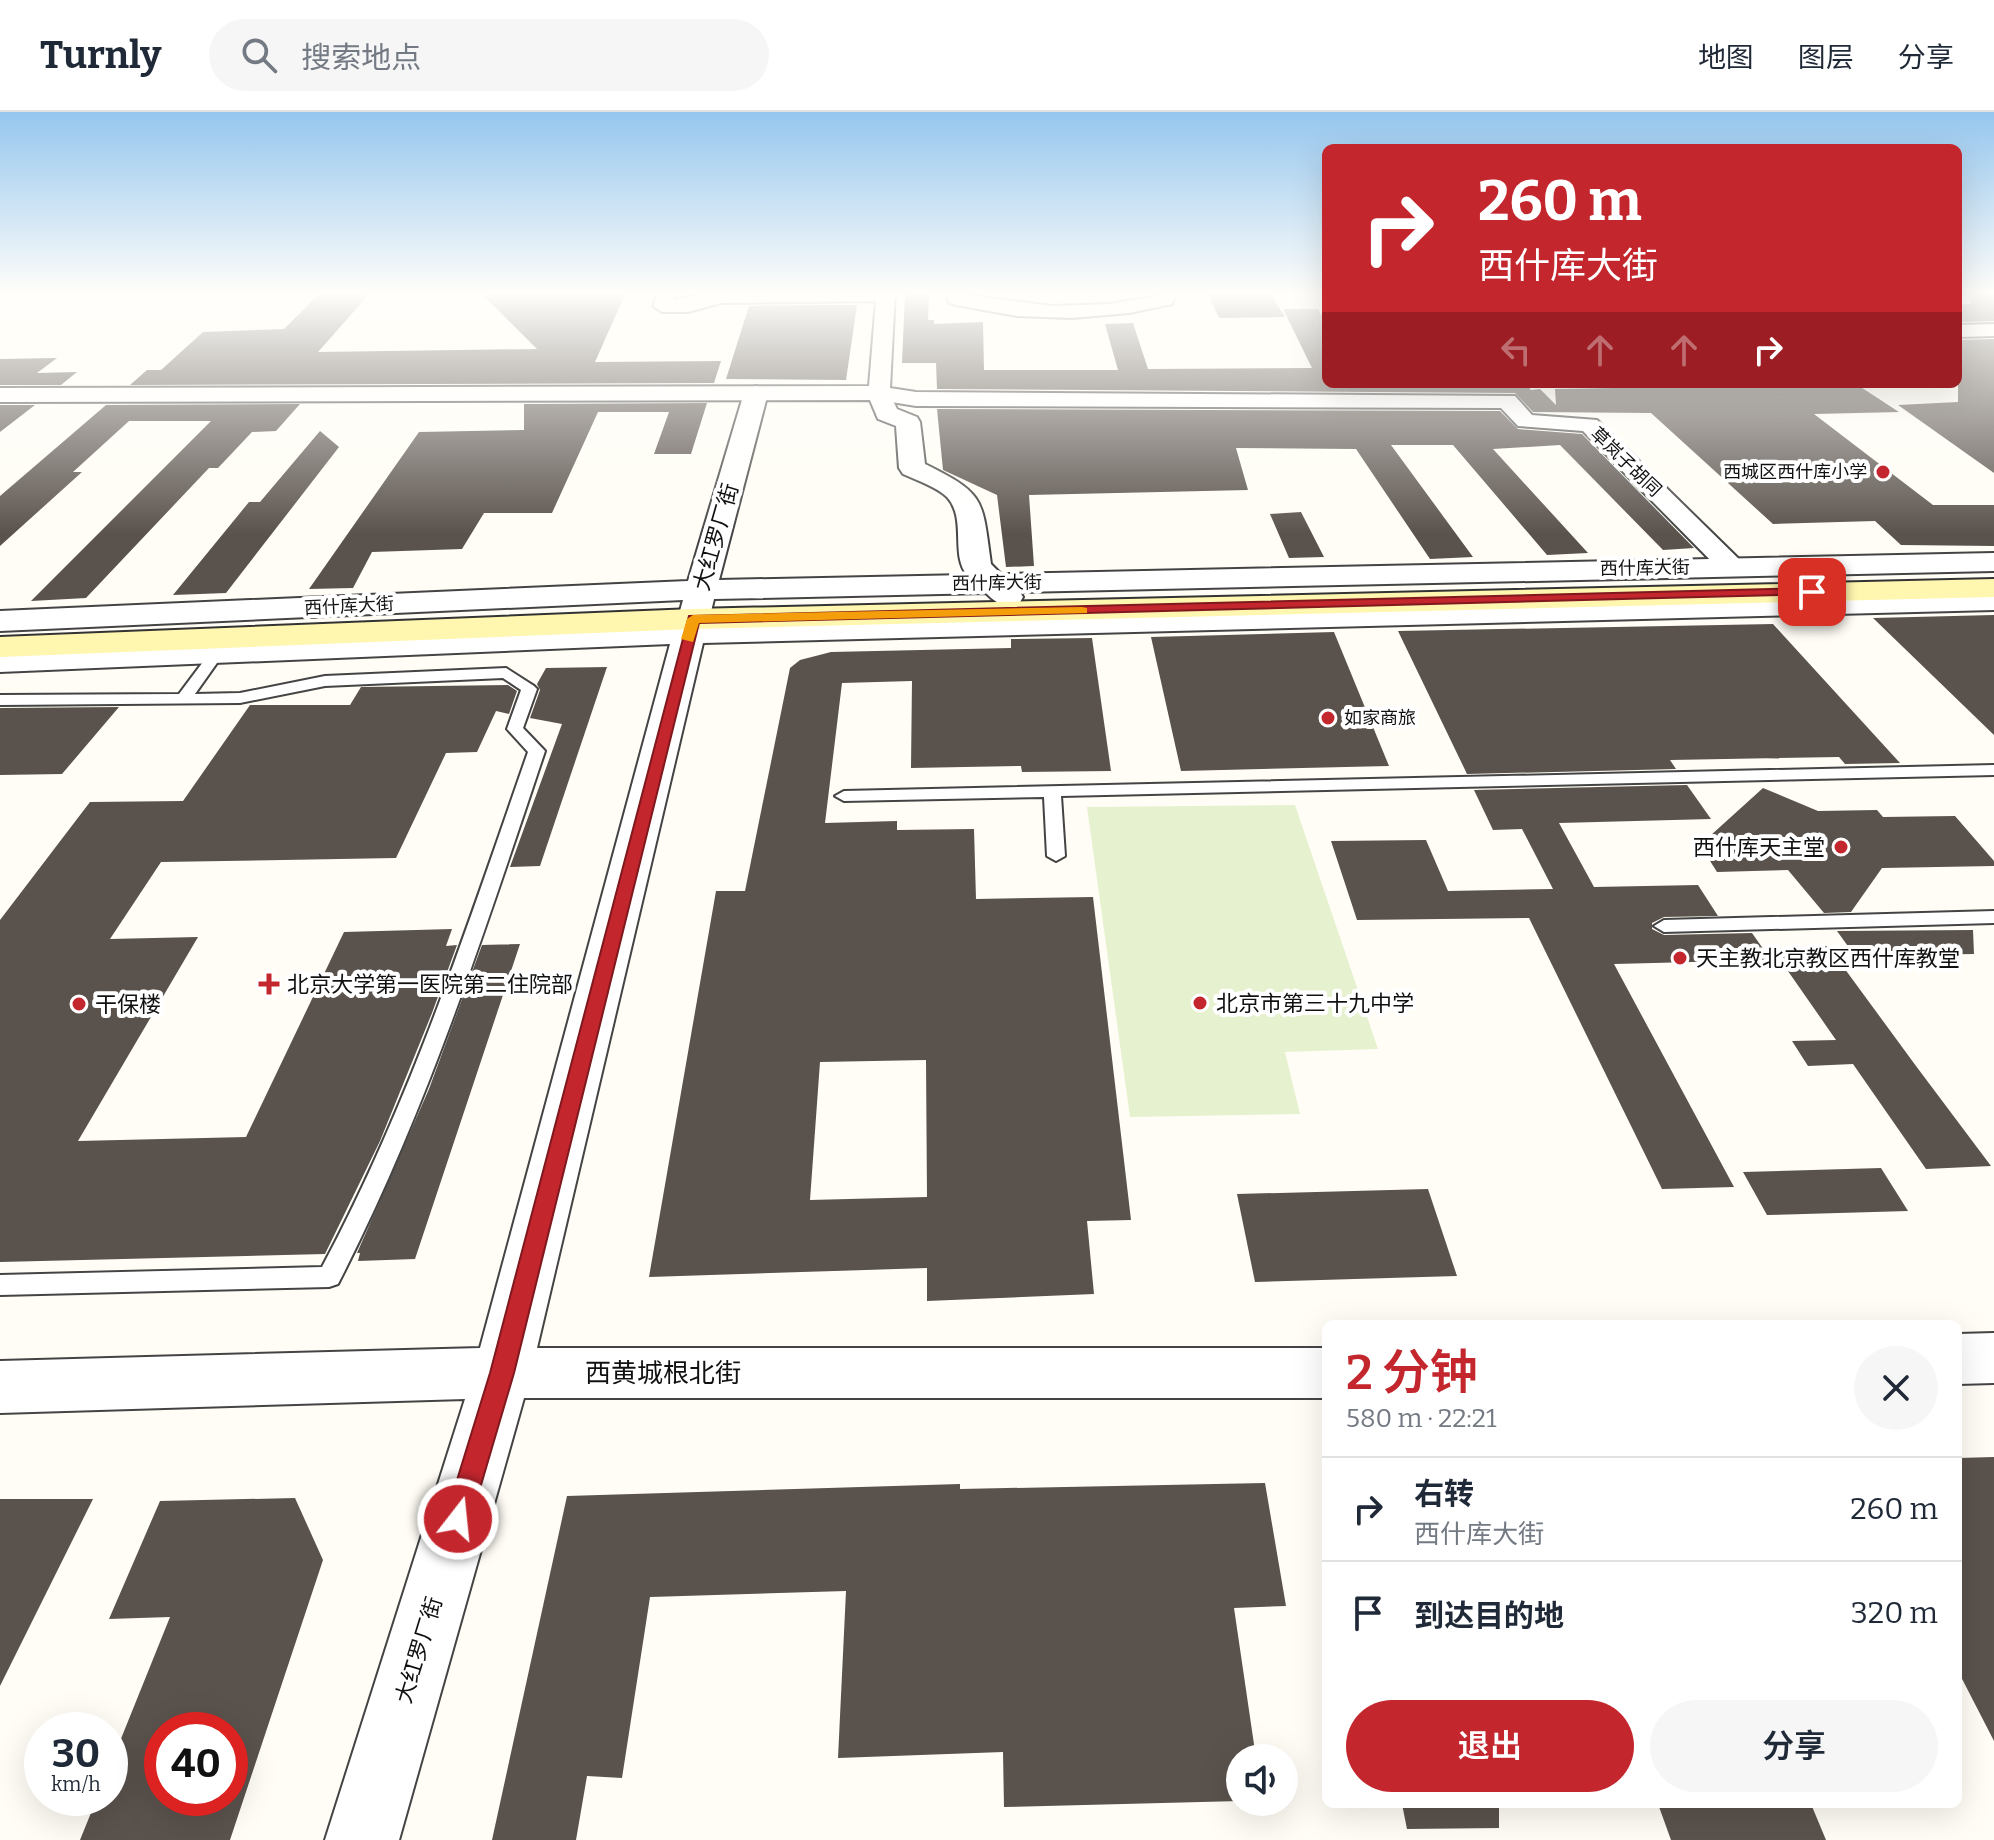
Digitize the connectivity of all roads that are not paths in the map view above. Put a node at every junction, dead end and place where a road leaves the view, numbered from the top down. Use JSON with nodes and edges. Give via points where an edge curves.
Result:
{"nodes":[{"id":1,"x":880,"y":373,"type":"edge"},
{"id":2,"x":756,"y":393,"type":"junction"},
{"id":3,"x":879,"y":393,"type":"junction"},
{"id":4,"x":0,"y":395,"type":"edge"},
{"id":5,"x":1994,"y":562,"type":"edge"},
{"id":6,"x":1732,"y":566,"type":"junction"},
{"id":7,"x":1994,"y":576,"type":"edge"},
{"id":8,"x":1994,"y":588,"type":"edge"},
{"id":9,"x":1002,"y":591,"type":"junction"},
{"id":10,"x":1994,"y":601,"type":"edge"},
{"id":11,"x":695,"y":612,"type":"junction"},
{"id":12,"x":0,"y":621,"type":"edge"},
{"id":13,"x":0,"y":634,"type":"edge"},
{"id":14,"x":0,"y":647,"type":"edge"},
{"id":15,"x":217,"y":653,"type":"junction"},
{"id":16,"x":0,"y":662,"type":"edge"},
{"id":17,"x":183,"y":699,"type":"junction"},
{"id":18,"x":0,"y":700,"type":"edge"},
{"id":19,"x":1992,"y":772,"type":"edge"},
{"id":20,"x":1052,"y":791,"type":"junction"},
{"id":21,"x":844,"y":796,"type":"dead end"},
{"id":22,"x":1056,"y":856,"type":"dead end"},
{"id":23,"x":1994,"y":917,"type":"edge"},
{"id":24,"x":1664,"y":926,"type":"dead end"},
{"id":25,"x":0,"y":1285,"type":"edge"},
{"id":26,"x":1994,"y":1358,"type":"edge"},
{"id":27,"x":1962,"y":1359,"type":"edge"},
{"id":28,"x":502,"y":1373,"type":"junction"},
{"id":29,"x":1322,"y":1373,"type":"edge"},
{"id":30,"x":0,"y":1387,"type":"edge"},
{"id":31,"x":362,"y":1840,"type":"edge"}],
"edges":[{"from":1,"to":3,"type":"street"},
{"from":2,"to":3,"type":"street","name":"草岚子胡同"},
{"from":2,"to":4,"type":"street","name":"草岚子胡同"},
{"from":2,"to":11,"type":"street","name":"大红罗厂街"},
{"from":3,"to":6,"type":"street","name":"草岚子胡同","via":[[931,399],[1507,401],[1526,421],[1589,425]]},
{"from":3,"to":9,"type":"street","via":[[887,414],[908,422],[912,468],[956,490],[970,511],[976,567]]},
{"from":5,"to":6,"type":"street","name":"西什库大街"},
{"from":6,"to":9,"type":"street","name":"西什库大街"},
{"from":7,"to":9,"type":"main road","name":"西什库大街"},
{"from":8,"to":11,"type":"main road","name":"西什库大街"},
{"from":9,"to":11,"type":"main road","name":"西什库大街"},
{"from":10,"to":11,"type":"street","name":"西什库大街"},
{"from":11,"to":12,"type":"street","name":"西什库大街"},
{"from":11,"to":13,"type":"main road","name":"西什库大街"},
{"from":11,"to":14,"type":"main road","name":"西什库大街"},
{"from":11,"to":15,"type":"street","name":"西什库大街"},
{"from":11,"to":28,"type":"street","name":"大红罗厂街"},
{"from":15,"to":16,"type":"street","name":"西什库大街"},
{"from":15,"to":17,"type":"lane"},
{"from":17,"to":18,"type":"lane"},
{"from":17,"to":25,"type":"lane","via":[[240,698],[325,681],[506,673],[529,689],[515,729],[537,751],[454,989],[366,1211],[329,1277]]},
{"from":19,"to":20,"type":"lane"},
{"from":20,"to":21,"type":"lane"},
{"from":20,"to":22,"type":"lane"},
{"from":23,"to":24,"type":"lane"},
{"from":26,"to":27,"type":"street"},
{"from":28,"to":29,"type":"street","name":"西黄城根北街"},
{"from":28,"to":30,"type":"street","name":"西黄城根北街"},
{"from":28,"to":31,"type":"street","name":"大红罗厂街"}]}
